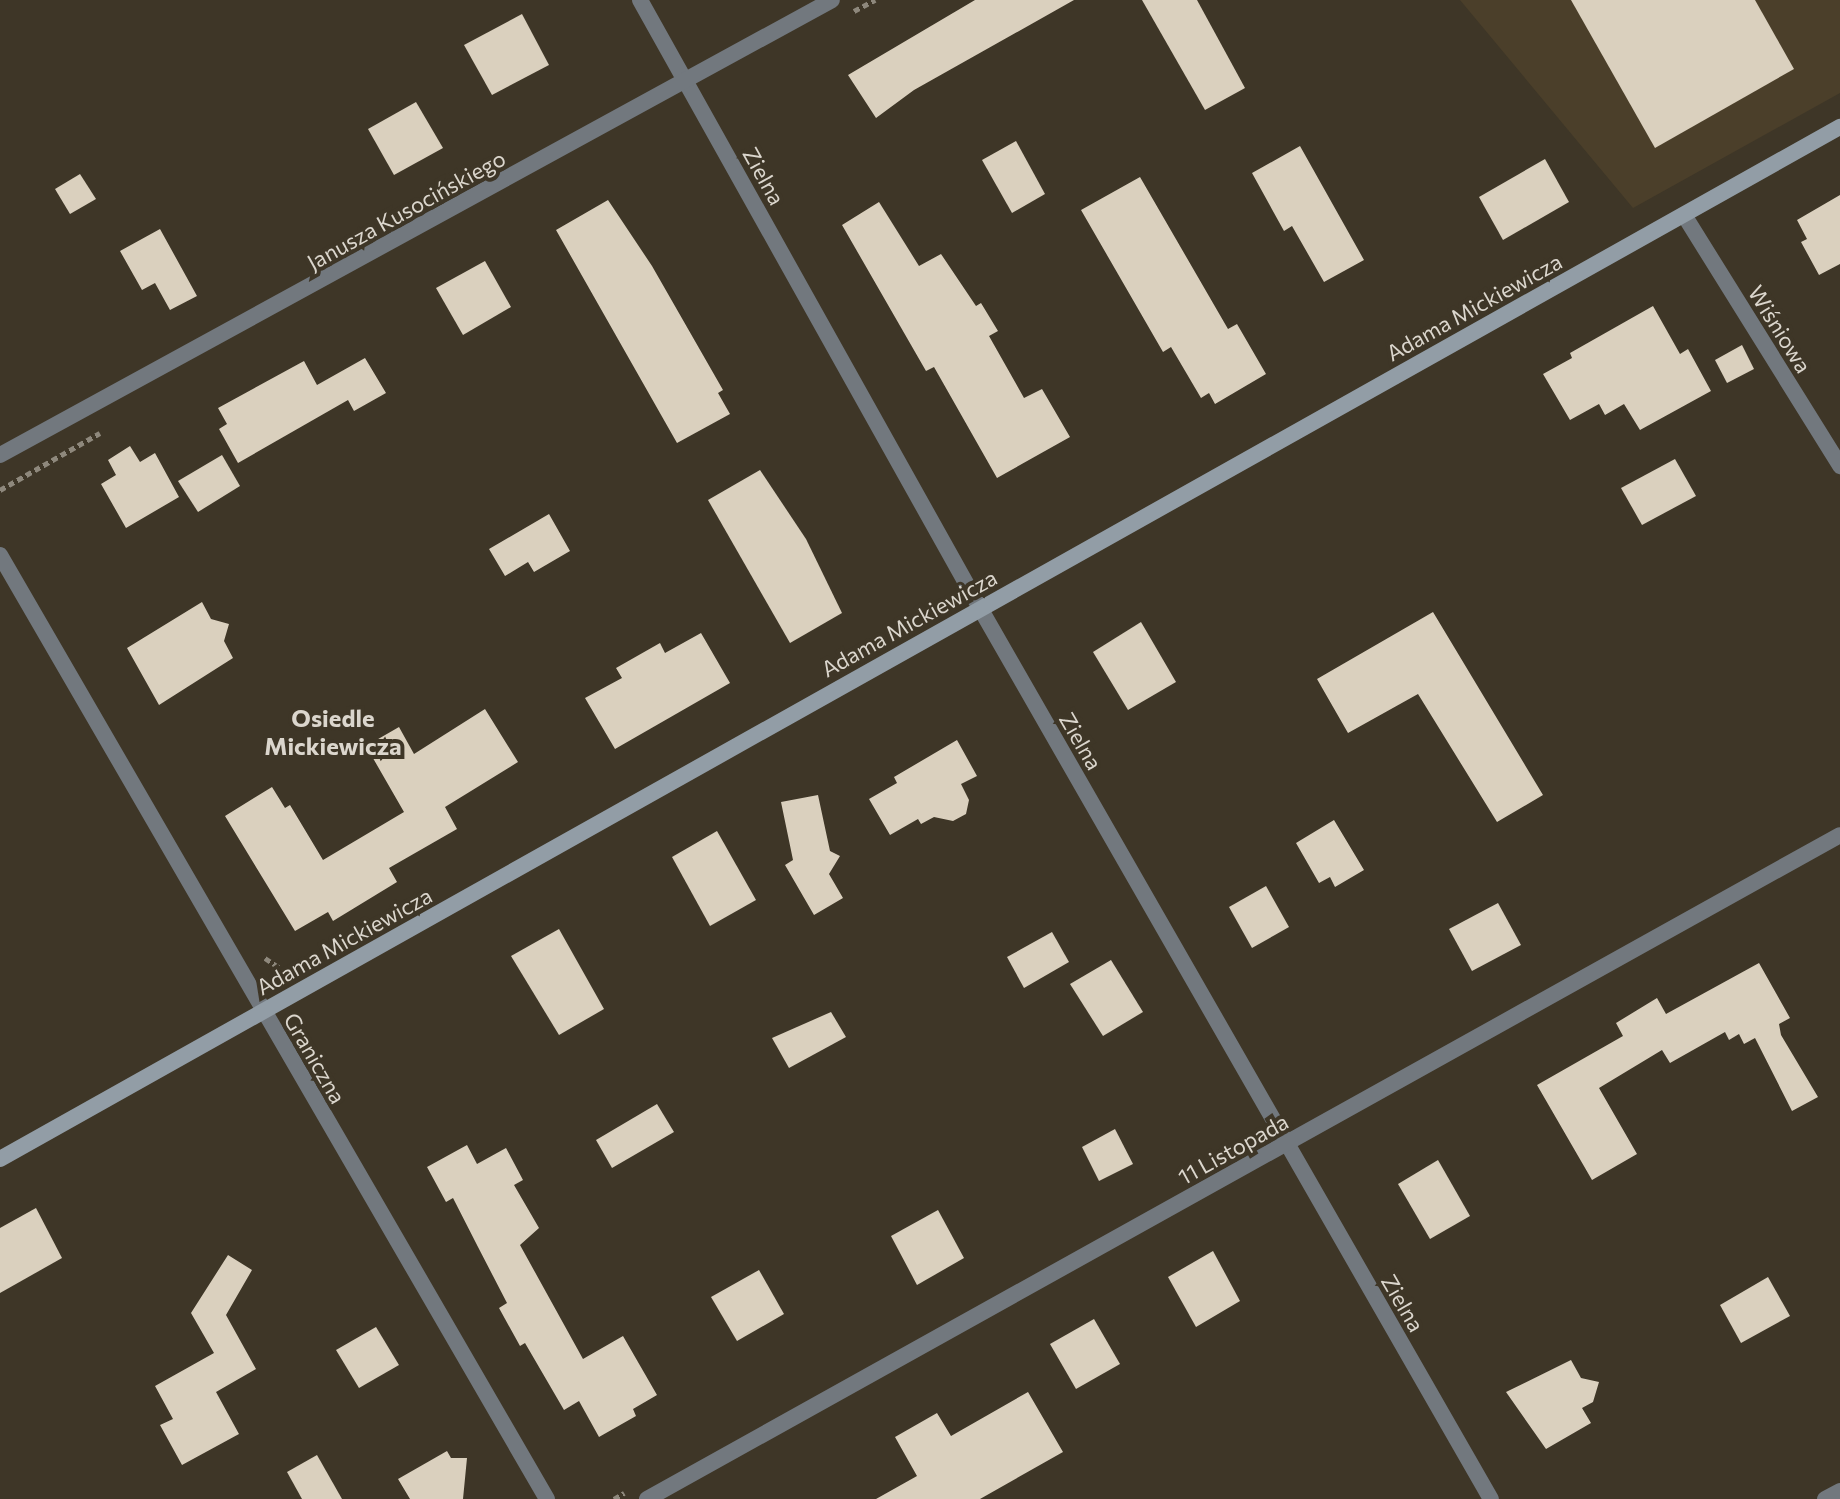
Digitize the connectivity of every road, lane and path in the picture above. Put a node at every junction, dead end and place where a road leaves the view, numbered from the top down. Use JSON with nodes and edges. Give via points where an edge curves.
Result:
{"nodes":[{"id":1,"x":640,"y":0,"type":"edge"},
{"id":2,"x":832,"y":0,"type":"edge"},
{"id":3,"x":687,"y":82,"type":"junction"},
{"id":4,"x":1840,"y":127,"type":"edge"},
{"id":5,"x":1684,"y":215,"type":"junction"},
{"id":6,"x":0,"y":455,"type":"edge"},
{"id":7,"x":1840,"y":466,"type":"edge"},
{"id":8,"x":0,"y":555,"type":"edge"},
{"id":9,"x":980,"y":608,"type":"junction"},
{"id":10,"x":1840,"y":835,"type":"edge"},
{"id":11,"x":237,"y":965,"type":"junction"},
{"id":12,"x":292,"y":966,"type":"dead end"},
{"id":13,"x":263,"y":1012,"type":"junction"},
{"id":14,"x":1286,"y":1145,"type":"junction"},
{"id":15,"x":0,"y":1159,"type":"edge"},
{"id":16,"x":1840,"y":1491,"type":"edge"},
{"id":17,"x":547,"y":1499,"type":"edge"},
{"id":18,"x":647,"y":1499,"type":"edge"},
{"id":19,"x":1491,"y":1499,"type":"edge"},
{"id":20,"x":1825,"y":1499,"type":"edge"}],
"edges":[{"from":1,"to":3,"type":"street","name":"Zielna"},
{"from":2,"to":3,"type":"street","name":"Janusza Kusocińskiego"},
{"from":3,"to":6,"type":"street","name":"Janusza Kusocińskiego"},
{"from":3,"to":9,"type":"street","name":"Zielna"},
{"from":4,"to":5,"type":"street","name":"Adama Mickiewicza"},
{"from":5,"to":7,"type":"street","name":"Wiśniowa"},
{"from":5,"to":9,"type":"street","name":"Adama Mickiewicza"},
{"from":8,"to":11,"type":"street","name":"Graniczna"},
{"from":9,"to":13,"type":"street","name":"Adama Mickiewicza"},
{"from":9,"to":14,"type":"street","name":"Zielna"},
{"from":10,"to":14,"type":"street","name":"11 Listopada"},
{"from":11,"to":12,"type":"path","via":[[261,954],[283,971]]},
{"from":11,"to":13,"type":"street","name":"Graniczna"},
{"from":13,"to":15,"type":"street","name":"Adama Mickiewicza"},
{"from":13,"to":17,"type":"street","name":"Graniczna"},
{"from":14,"to":18,"type":"street","name":"11 Listopada"},
{"from":14,"to":19,"type":"street","name":"Zielna"},
{"from":16,"to":20,"type":"street"}]}
